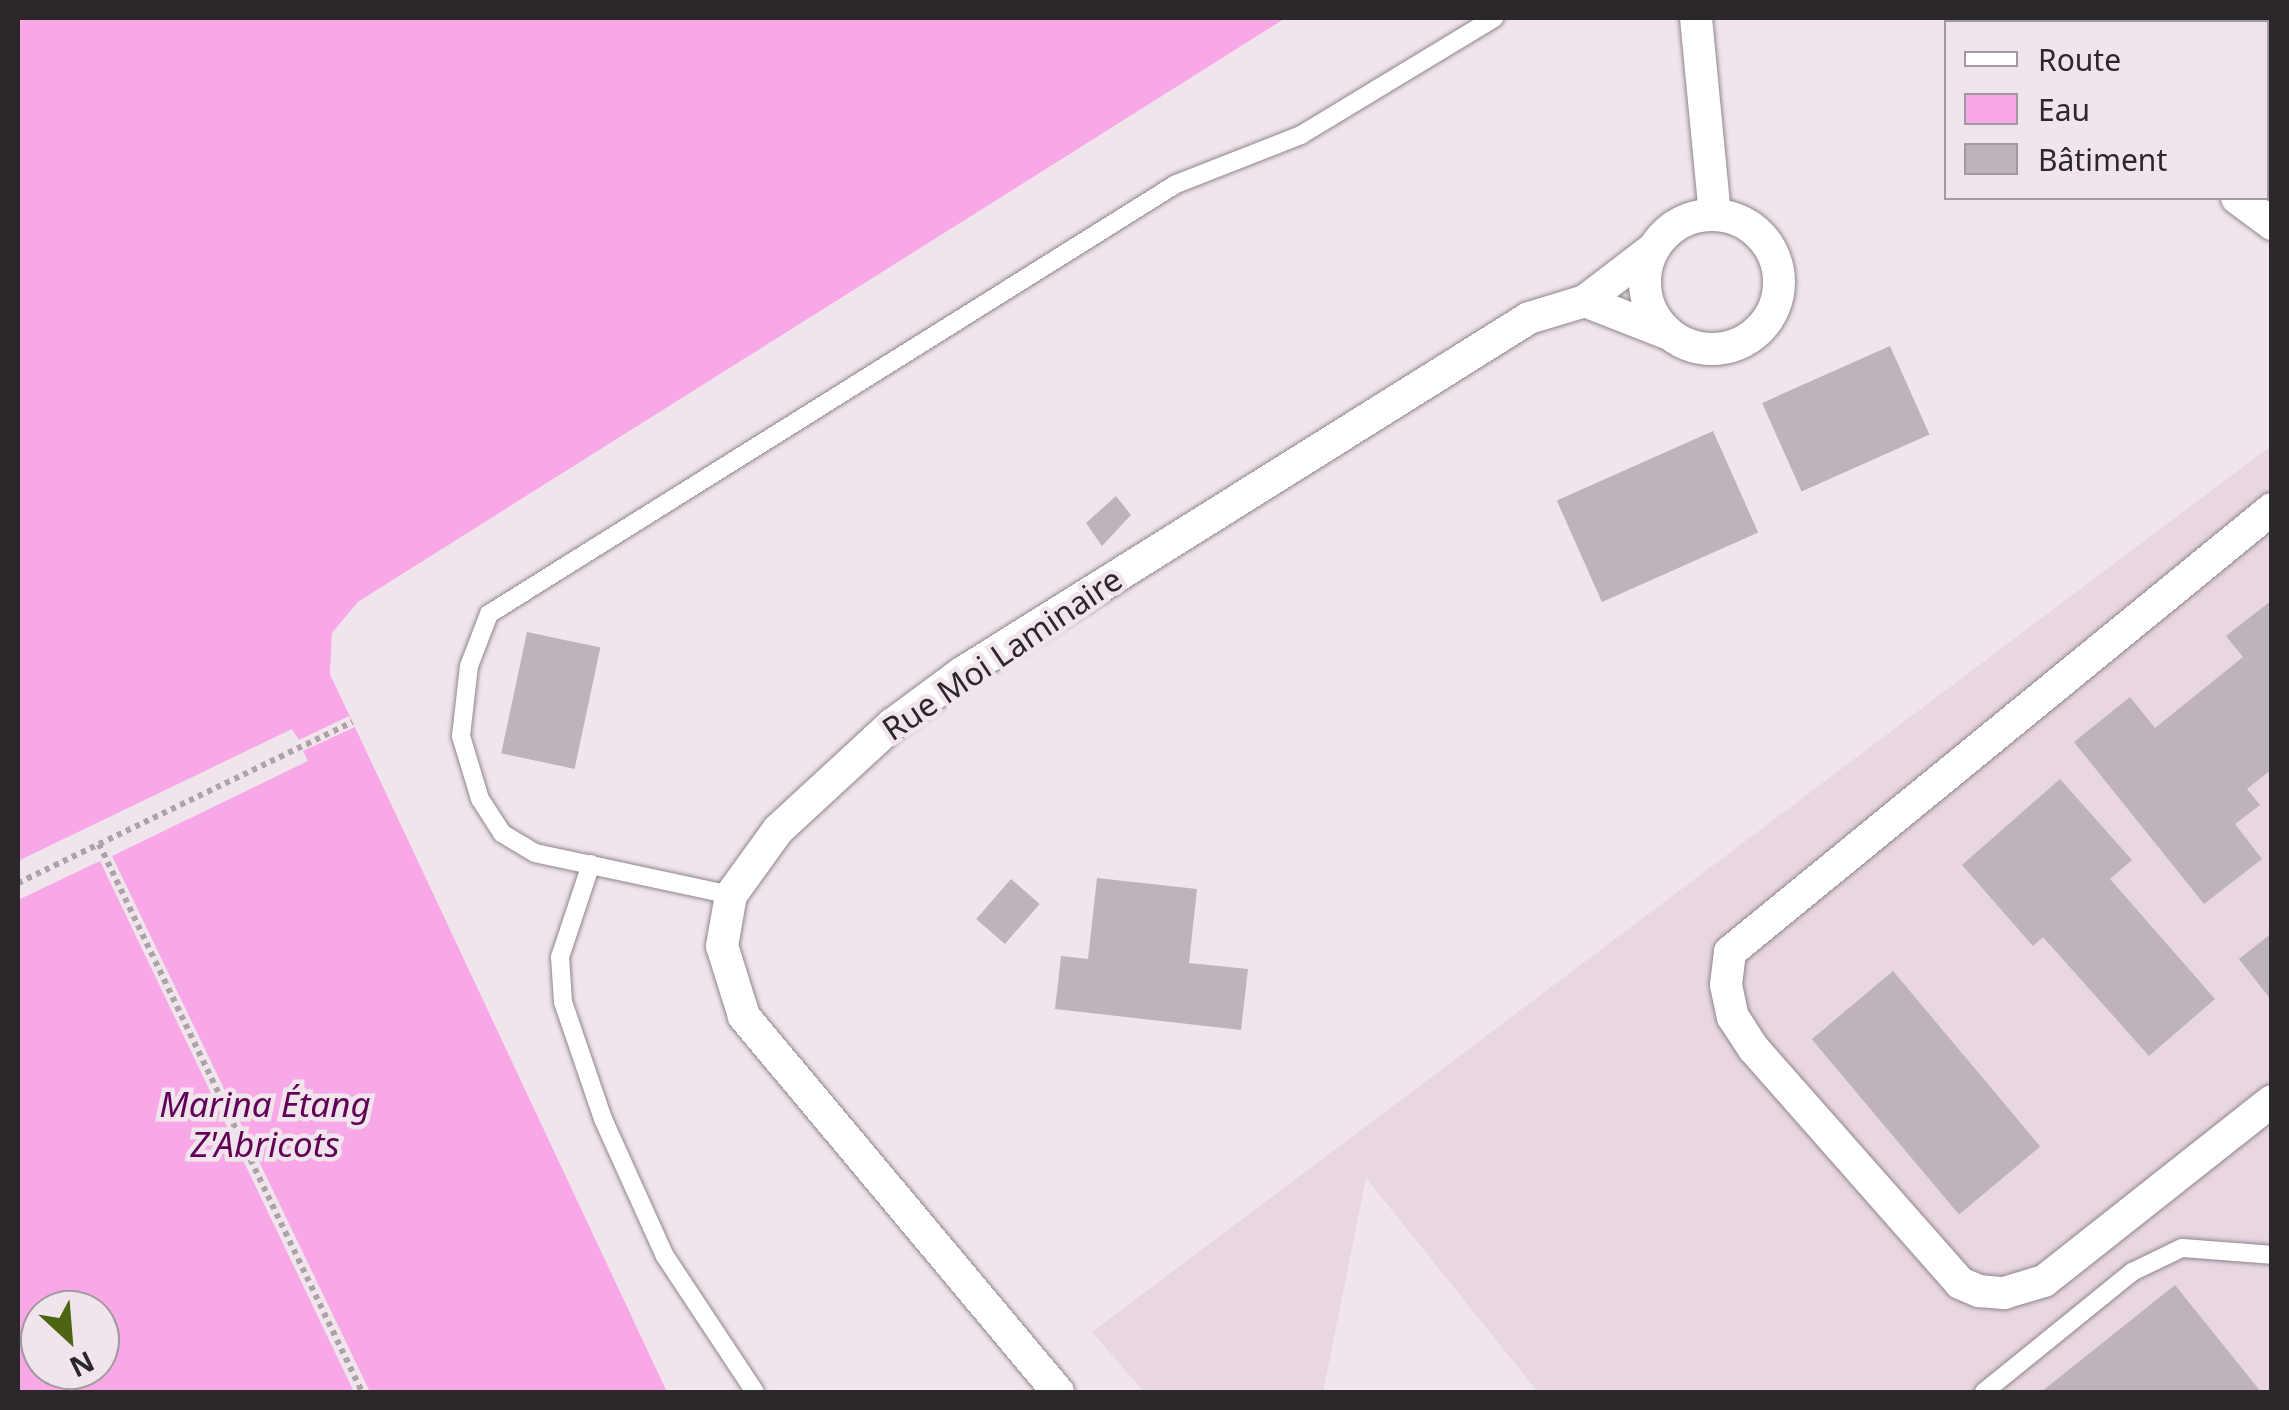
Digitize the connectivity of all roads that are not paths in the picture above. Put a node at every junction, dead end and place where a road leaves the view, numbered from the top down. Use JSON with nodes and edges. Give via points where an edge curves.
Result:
{"nodes":[{"id":1,"x":1494,"y":18,"type":"edge"},
{"id":2,"x":1696,"y":18,"type":"edge"},
{"id":3,"x":2240,"y":200,"type":"edge"},
{"id":4,"x":1715,"y":214,"type":"junction"},
{"id":5,"x":2272,"y":224,"type":"edge"},
{"id":6,"x":1655,"y":247,"type":"junction"},
{"id":7,"x":1584,"y":301,"type":"junction"},
{"id":8,"x":1668,"y":334,"type":"junction"},
{"id":9,"x":2272,"y":509,"type":"edge"},
{"id":10,"x":591,"y":864,"type":"junction"},
{"id":11,"x":731,"y":896,"type":"junction"},
{"id":12,"x":2272,"y":1101,"type":"edge"},
{"id":13,"x":2272,"y":1256,"type":"edge"},
{"id":14,"x":756,"y":1392,"type":"edge"},
{"id":15,"x":1058,"y":1392,"type":"edge"},
{"id":16,"x":1984,"y":1392,"type":"edge"}],
"edges":[{"from":1,"to":10,"type":"lane","via":[[1301,135],[1176,184],[503,600],[478,634],[470,666],[461,736],[468,768],[502,834],[535,853]]},
{"from":2,"to":4,"type":"street"},
{"from":3,"to":5,"type":"street"},
{"from":4,"to":6,"type":"street","via":[[1684,222]]},
{"from":4,"to":8,"type":"street","via":[[1740,220],[1769,244],[1778,300],[1758,332],[1742,343],[1704,349]]},
{"from":6,"to":7,"type":"street","name":"Rue Moi Laminaire"},
{"from":6,"to":8,"type":"street","via":[[1645,284]]},
{"from":7,"to":8,"type":"street"},
{"from":7,"to":11,"type":"street","name":"Rue Moi Laminaire","via":[[1512,328],[962,673],[892,724],[778,830]]},
{"from":9,"to":12,"type":"street","via":[[1730,952],[1726,985],[1733,1017],[1754,1049],[1960,1283],[1978,1290],[2004,1294],[2044,1281]]},
{"from":10,"to":11,"type":"lane"},
{"from":10,"to":14,"type":"lane","via":[[560,957],[563,1002],[603,1118],[665,1256]]},
{"from":11,"to":15,"type":"street","name":"Rue Moi Laminaire","via":[[722,946],[744,1016]]},
{"from":13,"to":16,"type":"lane","via":[[2182,1248],[2132,1272]]}]}
